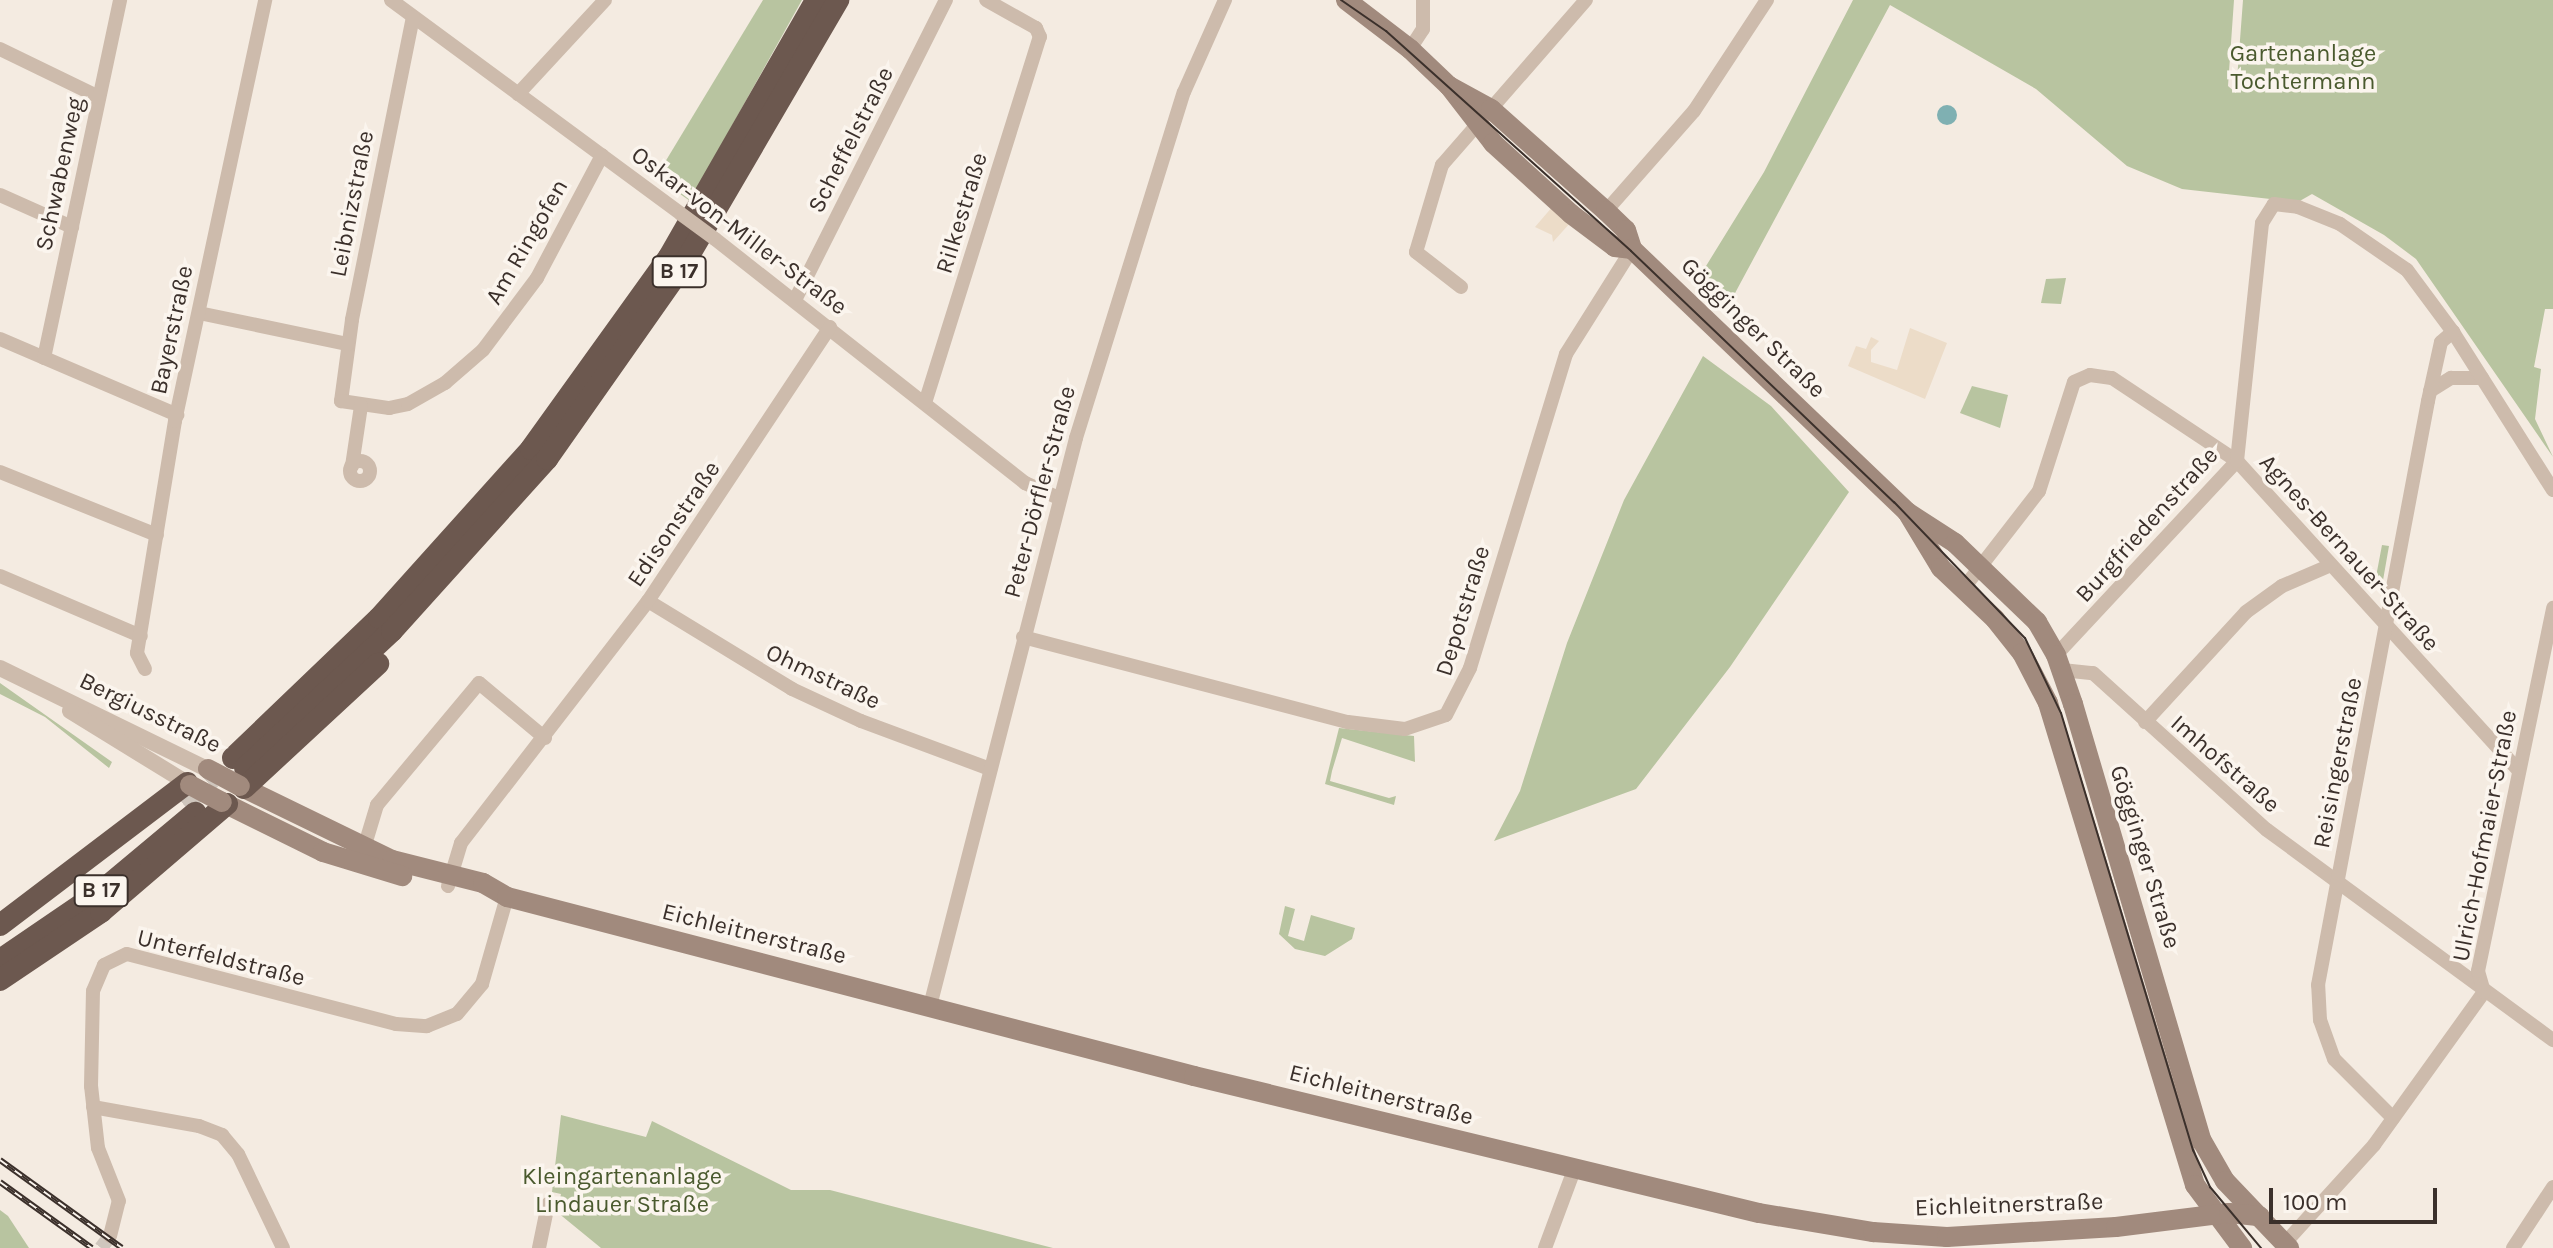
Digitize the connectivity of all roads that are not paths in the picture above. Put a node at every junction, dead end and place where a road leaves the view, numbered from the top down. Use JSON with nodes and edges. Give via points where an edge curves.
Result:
{"nodes":[{"id":1,"x":120,"y":0,"type":"edge"},
{"id":2,"x":265,"y":0,"type":"edge"},
{"id":3,"x":391,"y":0,"type":"edge"},
{"id":4,"x":605,"y":0,"type":"edge"},
{"id":5,"x":816,"y":0,"type":"edge"},
{"id":6,"x":838,"y":0,"type":"edge"},
{"id":7,"x":946,"y":0,"type":"edge"},
{"id":8,"x":986,"y":0,"type":"edge"},
{"id":9,"x":1225,"y":0,"type":"edge"},
{"id":10,"x":1346,"y":0,"type":"edge"},
{"id":11,"x":1423,"y":0,"type":"edge"},
{"id":12,"x":1586,"y":0,"type":"edge"},
{"id":13,"x":1767,"y":0,"type":"edge"},
{"id":14,"x":413,"y":17,"type":"junction"},
{"id":15,"x":0,"y":49,"type":"edge"},
{"id":16,"x":1410,"y":49,"type":"junction"},
{"id":17,"x":1449,"y":86,"type":"junction"},
{"id":18,"x":518,"y":94,"type":"junction"},
{"id":19,"x":99,"y":97,"type":"junction"},
{"id":20,"x":1491,"y":109,"type":"junction"},
{"id":21,"x":1475,"y":124,"type":"junction"},
{"id":22,"x":602,"y":155,"type":"junction"},
{"id":23,"x":0,"y":195,"type":"edge"},
{"id":24,"x":1606,"y":211,"type":"junction"},
{"id":25,"x":72,"y":227,"type":"junction"},
{"id":26,"x":1632,"y":249,"type":"junction"},
{"id":27,"x":1461,"y":287,"type":"dead end"},
{"id":28,"x":795,"y":300,"type":"junction"},
{"id":29,"x":199,"y":313,"type":"junction"},
{"id":30,"x":830,"y":327,"type":"junction"},
{"id":31,"x":2453,"y":332,"type":"junction"},
{"id":32,"x":0,"y":339,"type":"edge"},
{"id":33,"x":348,"y":344,"type":"junction"},
{"id":34,"x":44,"y":358,"type":"junction"},
{"id":35,"x":2482,"y":378,"type":"junction"},
{"id":36,"x":2430,"y":391,"type":"junction"},
{"id":37,"x":341,"y":401,"type":"joint"},
{"id":38,"x":925,"y":403,"type":"junction"},
{"id":39,"x":361,"y":406,"type":"junction"},
{"id":40,"x":177,"y":415,"type":"junction"},
{"id":41,"x":2237,"y":461,"type":"junction"},
{"id":42,"x":360,"y":464,"type":"dead end"},
{"id":43,"x":0,"y":472,"type":"edge"},
{"id":44,"x":2553,"y":490,"type":"edge"},
{"id":45,"x":1058,"y":498,"type":"junction"},
{"id":46,"x":1907,"y":512,"type":"junction"},
{"id":47,"x":485,"y":519,"type":"junction"},
{"id":48,"x":157,"y":535,"type":"junction"},
{"id":49,"x":2331,"y":565,"type":"junction"},
{"id":50,"x":1982,"y":566,"type":"junction"},
{"id":51,"x":0,"y":576,"type":"edge"},
{"id":52,"x":1963,"y":589,"type":"junction"},
{"id":53,"x":648,"y":601,"type":"junction"},
{"id":54,"x":2553,"y":608,"type":"edge"},
{"id":55,"x":2387,"y":626,"type":"junction"},
{"id":56,"x":141,"y":636,"type":"junction"},
{"id":57,"x":1023,"y":637,"type":"junction"},
{"id":58,"x":2059,"y":662,"type":"junction"},
{"id":59,"x":0,"y":668,"type":"edge"},
{"id":60,"x":145,"y":669,"type":"dead end"},
{"id":61,"x":32,"y":686,"type":"junction"},
{"id":62,"x":2145,"y":722,"type":"junction"},
{"id":63,"x":545,"y":738,"type":"junction"},
{"id":64,"x":206,"y":768,"type":"junction"},
{"id":65,"x":990,"y":769,"type":"junction"},
{"id":66,"x":2519,"y":771,"type":"junction"},
{"id":67,"x":240,"y":775,"type":"junction"},
{"id":68,"x":189,"y":796,"type":"junction"},
{"id":69,"x":224,"y":803,"type":"junction"},
{"id":70,"x":364,"y":848,"type":"junction"},
{"id":71,"x":449,"y":881,"type":"junction"},
{"id":72,"x":2336,"y":884,"type":"junction"},
{"id":73,"x":506,"y":896,"type":"junction"},
{"id":74,"x":0,"y":925,"type":"edge"},
{"id":75,"x":0,"y":943,"type":"edge"},
{"id":76,"x":0,"y":960,"type":"edge"},
{"id":77,"x":0,"y":980,"type":"edge"},
{"id":78,"x":2484,"y":992,"type":"junction"},
{"id":79,"x":930,"y":1006,"type":"junction"},
{"id":80,"x":2553,"y":1040,"type":"edge"},
{"id":81,"x":93,"y":1107,"type":"junction"},
{"id":82,"x":2393,"y":1118,"type":"junction"},
{"id":83,"x":1574,"y":1170,"type":"junction"},
{"id":84,"x":2553,"y":1187,"type":"edge"},
{"id":85,"x":548,"y":1204,"type":"dead end"},
{"id":86,"x":2214,"y":1216,"type":"junction"},
{"id":87,"x":2260,"y":1216,"type":"junction"},
{"id":88,"x":110,"y":1236,"type":"tunnel mouth"},
{"id":89,"x":2284,"y":1247,"type":"edge"},
{"id":90,"x":283,"y":1248,"type":"edge"},
{"id":91,"x":539,"y":1248,"type":"edge"},
{"id":92,"x":1545,"y":1248,"type":"edge"},
{"id":93,"x":2242,"y":1248,"type":"edge"},
{"id":94,"x":2513,"y":1248,"type":"edge"}],
"edges":[{"from":1,"to":19,"type":"street","name":"Schwabenweg"},
{"from":2,"to":29,"type":"street","name":"Bayerstraße"},
{"from":3,"to":14,"type":"street","name":"Oskar-von-Miller-Straße"},
{"from":4,"to":18,"type":"street"},
{"from":5,"to":47,"type":"highway","number":"B 17","via":[[669,257]]},
{"from":6,"to":47,"type":"highway","number":"B 17","via":[[684,264],[547,459]]},
{"from":7,"to":28,"type":"street","name":"Scheffelstraße"},
{"from":8,"to":38,"type":"street","name":"Rilkestraße","via":[[1036,28],[1040,37]]},
{"from":9,"to":45,"type":"street","name":"Peter-Dörfler-Straße","via":[[1184,92]]},
{"from":10,"to":16,"type":"main road","name":"Gögginger Straße"},
{"from":11,"to":16,"type":"street","via":[[1423,29]]},
{"from":12,"to":20,"type":"street"},
{"from":13,"to":24,"type":"street","via":[[1693,112]]},
{"from":14,"to":18,"type":"street","name":"Oskar-von-Miller-Straße"},
{"from":14,"to":33,"type":"street","name":"Leibnizstraße"},
{"from":15,"to":19,"type":"street"},
{"from":16,"to":17,"type":"main road","name":"Gögginger Straße"},
{"from":17,"to":20,"type":"main road","name":"Gögginger Straße"},
{"from":17,"to":21,"type":"main road","name":"Gögginger Straße"},
{"from":18,"to":22,"type":"street","name":"Oskar-von-Miller-Straße"},
{"from":19,"to":25,"type":"street","name":"Schwabenweg"},
{"from":20,"to":21,"type":"street"},
{"from":20,"to":24,"type":"main road","name":"Gögginger Straße"},
{"from":21,"to":26,"type":"main road","name":"Gögginger Straße","via":[[1571,214],[1615,247]]},
{"from":21,"to":27,"type":"street","via":[[1442,165],[1416,252]]},
{"from":22,"to":28,"type":"street","name":"Oskar-von-Miller-Straße","bridge":true},
{"from":22,"to":39,"type":"street","name":"Am Ringofen","via":[[537,278],[483,350],[417,399],[396,407]]},
{"from":23,"to":25,"type":"street"},
{"from":24,"to":26,"type":"main road","name":"Gögginger Straße","via":[[1626,230]]},
{"from":25,"to":34,"type":"street","name":"Schwabenweg"},
{"from":26,"to":46,"type":"main road","name":"Gögginger Straße"},
{"from":26,"to":57,"type":"street","name":"Depotstraße","via":[[1566,354],[1470,668],[1446,715],[1405,729],[1348,722]]},
{"from":28,"to":30,"type":"street","name":"Oskar-von-Miller-Straße"},
{"from":29,"to":33,"type":"street"},
{"from":29,"to":40,"type":"street","name":"Bayerstraße"},
{"from":30,"to":38,"type":"street","name":"Oskar-von-Miller-Straße"},
{"from":30,"to":53,"type":"street","name":"Edisonstraße"},
{"from":31,"to":35,"type":"street"},
{"from":31,"to":36,"type":"street","name":"Reisingerstraße","via":[[2441,342]]},
{"from":31,"to":41,"type":"street","name":"Burgfriedenstraße","via":[[2407,270],[2366,239],[2274,204],[2263,219]]},
{"from":32,"to":34,"type":"street"},
{"from":33,"to":37,"type":"street","name":"Leibnizstraße"},
{"from":34,"to":40,"type":"street"},
{"from":35,"to":36,"type":"street","via":[[2451,378]]},
{"from":35,"to":44,"type":"street"},
{"from":36,"to":55,"type":"street","name":"Reisingerstraße"},
{"from":37,"to":39,"type":"street","name":"Am Ringofen"},
{"from":38,"to":45,"type":"street","name":"Oskar-von-Miller-Straße","via":[[1025,483]]},
{"from":39,"to":42,"type":"street"},
{"from":40,"to":48,"type":"street","name":"Bayerstraße"},
{"from":41,"to":49,"type":"street","name":"Agnes-Bernauer-Straße"},
{"from":41,"to":50,"type":"street","name":"Agnes-Bernauer-Straße","via":[[2127,385],[2100,376],[2074,382],[2043,483]]},
{"from":41,"to":58,"type":"street","name":"Burgfriedenstraße"},
{"from":43,"to":48,"type":"street"},
{"from":45,"to":57,"type":"street","name":"Peter-Dörfler-Straße"},
{"from":46,"to":50,"type":"main road","name":"Gögginger Straße"},
{"from":46,"to":52,"type":"main road","name":"Gögginger Straße","via":[[1941,568]]},
{"from":47,"to":64,"type":"highway","via":[[424,556]]},
{"from":47,"to":67,"type":"highway","number":"B 17"},
{"from":47,"to":67,"type":"highway","via":[[451,583],[403,637]]},
{"from":48,"to":56,"type":"street","name":"Bayerstraße"},
{"from":49,"to":55,"type":"street","name":"Agnes-Bernauer-Straße"},
{"from":49,"to":62,"type":"street","via":[[2282,586],[2246,612]]},
{"from":50,"to":52,"type":"street"},
{"from":50,"to":58,"type":"main road","name":"Gögginger Straße","via":[[2029,613]]},
{"from":51,"to":56,"type":"street"},
{"from":52,"to":86,"type":"main road","name":"Gögginger Straße","via":[[2022,653],[2048,703],[2195,1185]]},
{"from":53,"to":63,"type":"street","name":"Edisonstraße"},
{"from":53,"to":65,"type":"street","name":"Ohmstraße","via":[[802,694]]},
{"from":54,"to":66,"type":"street","name":"Ulrich-Hofmaier-Straße"},
{"from":55,"to":66,"type":"street","name":"Agnes-Bernauer-Straße"},
{"from":55,"to":72,"type":"street","name":"Reisingerstraße"},
{"from":56,"to":60,"type":"street","name":"Bayerstraße","via":[[137,653]]},
{"from":57,"to":65,"type":"street","name":"Peter-Dörfler-Straße"},
{"from":58,"to":62,"type":"street","name":"Imhofstraße","via":[[2093,673]]},
{"from":58,"to":87,"type":"main road","name":"Gögginger Straße","via":[[2202,1141],[2220,1175]]},
{"from":59,"to":61,"type":"street","name":"Bergiusstraße"},
{"from":61,"to":64,"type":"street","name":"Bergiusstraße"},
{"from":61,"to":68,"type":"street","name":"Bergiusstraße"},
{"from":62,"to":72,"type":"street","name":"Imhofstraße"},
{"from":63,"to":70,"type":"street","via":[[479,683],[377,805]]},
{"from":63,"to":71,"type":"street","name":"Edisonstraße","via":[[461,843]]},
{"from":64,"to":67,"type":"main road","name":"Bergiusstraße","bridge":true},
{"from":64,"to":68,"type":"main road"},
{"from":65,"to":79,"type":"street","name":"Peter-Dörfler-Straße"},
{"from":66,"to":78,"type":"street","name":"Ulrich-Hofmaier-Straße","via":[[2478,971]]},
{"from":67,"to":69,"type":"main road"},
{"from":67,"to":70,"type":"main road","name":"Eichleitnerstraße"},
{"from":68,"to":69,"type":"main road","name":"Bergiusstraße","bridge":true},
{"from":68,"to":74,"type":"highway"},
{"from":68,"to":75,"type":"highway","number":"B 17","via":[[93,879]]},
{"from":68,"to":76,"type":"highway","number":"B 17","via":[[104,889]]},
{"from":69,"to":71,"type":"main road","name":"Eichleitnerstraße","via":[[323,852]]},
{"from":69,"to":77,"type":"highway","via":[[101,912]]},
{"from":70,"to":71,"type":"main road","name":"Eichleitnerstraße"},
{"from":71,"to":73,"type":"main road","name":"Eichleitnerstraße","via":[[483,883]]},
{"from":72,"to":78,"type":"street","name":"Imhofstraße"},
{"from":72,"to":82,"type":"street","name":"Reisingerstraße","via":[[2318,985],[2322,1029],[2340,1068]]},
{"from":73,"to":79,"type":"main road","name":"Eichleitnerstraße"},
{"from":73,"to":81,"type":"street","name":"Unterfeldstraße","via":[[478,992],[457,1014],[427,1026],[396,1024],[127,954],[110,961],[98,972],[93,991]]},
{"from":78,"to":80,"type":"street","name":"Imhofstraße"},
{"from":78,"to":82,"type":"street","name":"Ulrich-Hofmaier-Straße"},
{"from":79,"to":83,"type":"main road","name":"Eichleitnerstraße"},
{"from":81,"to":88,"type":"street","name":"Unterfeldstraße","via":[[98,1148],[119,1201]]},
{"from":81,"to":90,"type":"street","via":[[199,1126],[235,1149]]},
{"from":82,"to":89,"type":"street","name":"Ulrich-Hofmaier-Straße"},
{"from":83,"to":86,"type":"main road","name":"Eichleitnerstraße","via":[[1787,1218],[1923,1236],[2073,1231]]},
{"from":83,"to":92,"type":"street"},
{"from":84,"to":94,"type":"street"},
{"from":85,"to":91,"type":"street"},
{"from":86,"to":87,"type":"main road","name":"Eichleitnerstraße"},
{"from":86,"to":93,"type":"main road","name":"Gögginger Straße"},
{"from":87,"to":89,"type":"main road","name":"Gögginger Straße"}]}
